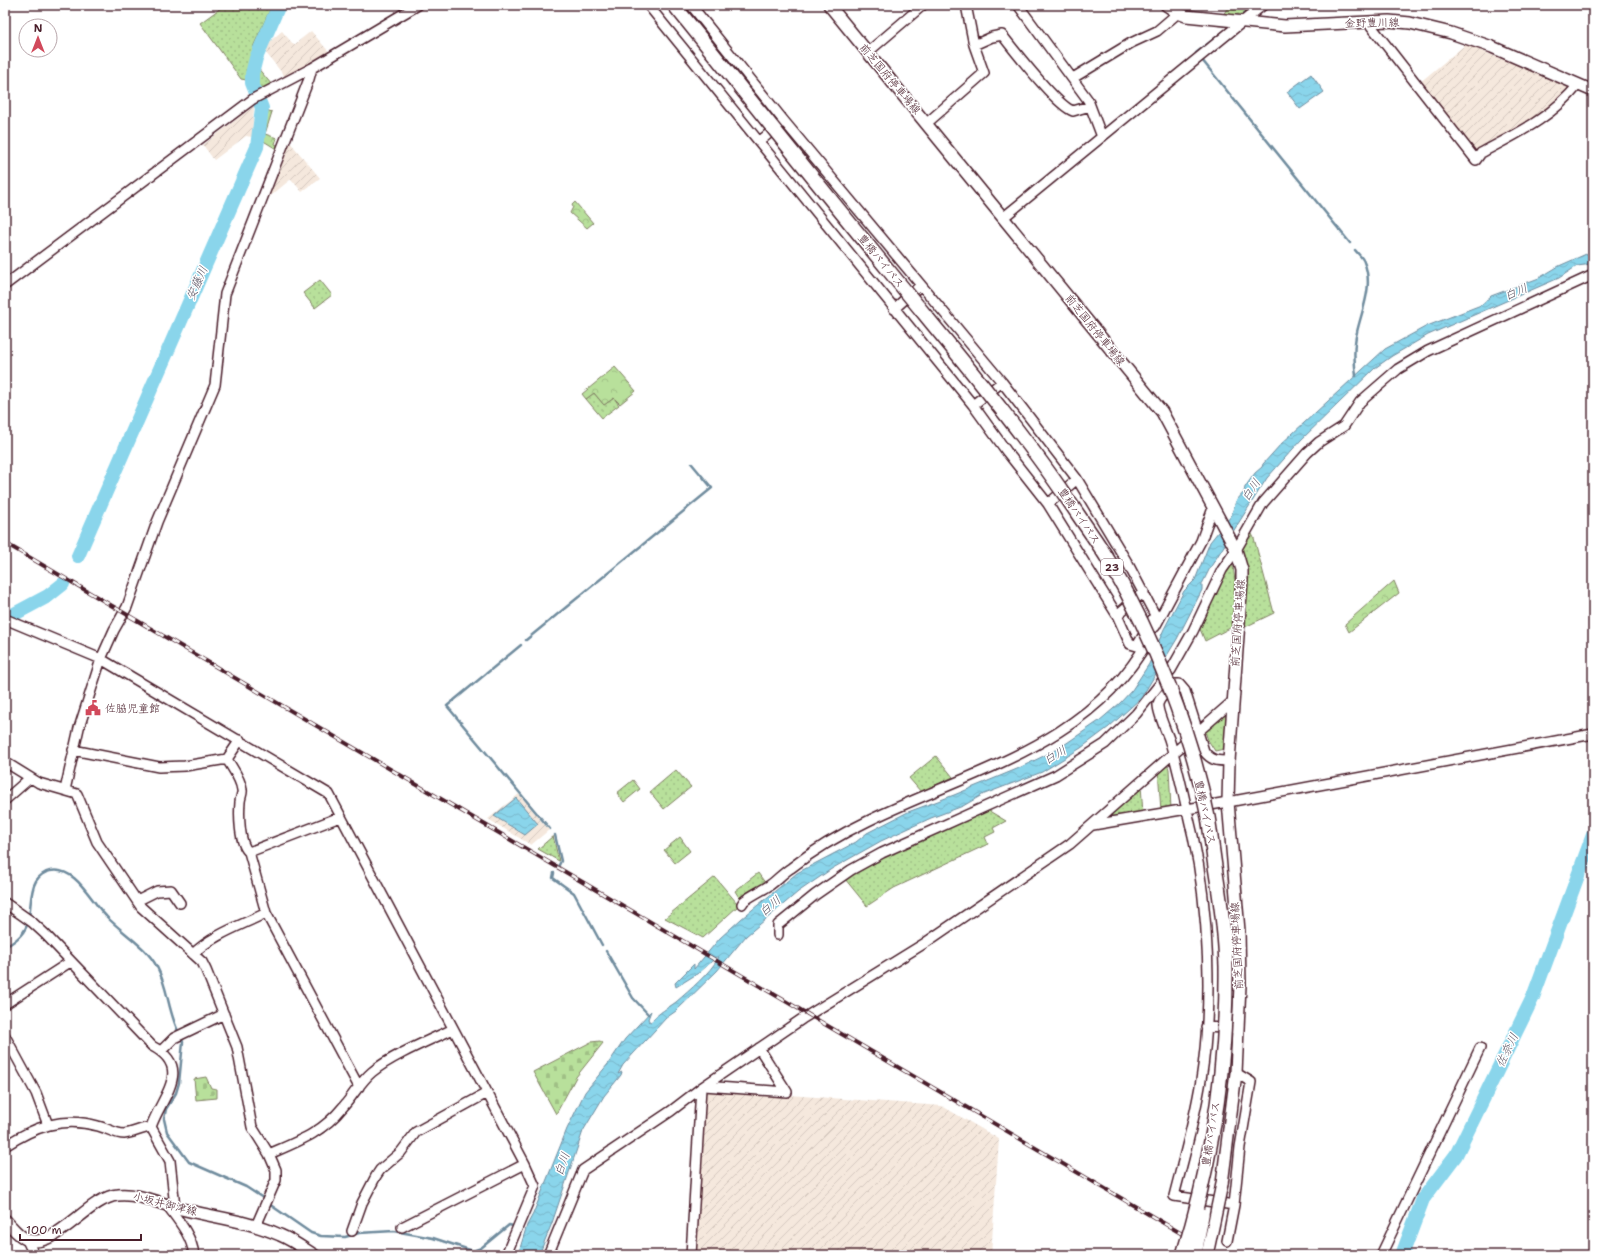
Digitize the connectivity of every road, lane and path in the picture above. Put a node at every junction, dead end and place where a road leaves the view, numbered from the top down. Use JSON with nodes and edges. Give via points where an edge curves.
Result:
{"nodes":[{"id":1,"x":418,"y":5,"type":"edge"},
{"id":2,"x":648,"y":5,"type":"edge"},
{"id":3,"x":674,"y":5,"type":"edge"},
{"id":4,"x":681,"y":5,"type":"edge"},
{"id":5,"x":691,"y":5,"type":"edge"},
{"id":6,"x":829,"y":5,"type":"edge"},
{"id":7,"x":923,"y":5,"type":"edge"},
{"id":8,"x":966,"y":5,"type":"edge"},
{"id":9,"x":1018,"y":5,"type":"edge"},
{"id":10,"x":1263,"y":5,"type":"edge"},
{"id":11,"x":1172,"y":8,"type":"edge"},
{"id":12,"x":1368,"y":22,"type":"junction"},
{"id":13,"x":1241,"y":23,"type":"junction"},
{"id":14,"x":974,"y":45,"type":"junction"},
{"id":15,"x":868,"y":52,"type":"junction"},
{"id":16,"x":312,"y":68,"type":"junction"},
{"id":17,"x":1073,"y":78,"type":"junction"},
{"id":18,"x":1578,"y":85,"type":"junction"},
{"id":19,"x":1593,"y":91,"type":"edge"},
{"id":20,"x":1090,"y":106,"type":"junction"},
{"id":21,"x":784,"y":121,"type":"junction"},
{"id":22,"x":927,"y":123,"type":"junction"},
{"id":23,"x":1102,"y":138,"type":"junction"},
{"id":24,"x":760,"y":142,"type":"junction"},
{"id":25,"x":1004,"y":218,"type":"junction"},
{"id":26,"x":1593,"y":275,"type":"edge"},
{"id":27,"x":5,"y":285,"type":"edge"},
{"id":28,"x":921,"y":285,"type":"junction"},
{"id":29,"x":894,"y":309,"type":"junction"},
{"id":30,"x":1002,"y":382,"type":"junction"},
{"id":31,"x":973,"y":405,"type":"junction"},
{"id":32,"x":1077,"y":479,"type":"junction"},
{"id":33,"x":1048,"y":504,"type":"junction"},
{"id":34,"x":1215,"y":510,"type":"junction"},
{"id":35,"x":1236,"y":548,"type":"junction"},
{"id":36,"x":1144,"y":592,"type":"junction"},
{"id":37,"x":1117,"y":614,"type":"junction"},
{"id":38,"x":8,"y":622,"type":"edge"},
{"id":39,"x":102,"y":659,"type":"junction"},
{"id":40,"x":1233,"y":701,"type":"junction"},
{"id":41,"x":1198,"y":731,"type":"junction"},
{"id":42,"x":1593,"y":734,"type":"edge"},
{"id":43,"x":240,"y":740,"type":"junction"},
{"id":44,"x":73,"y":750,"type":"junction"},
{"id":45,"x":1173,"y":753,"type":"junction"},
{"id":46,"x":227,"y":759,"type":"junction"},
{"id":47,"x":1229,"y":761,"type":"junction"},
{"id":48,"x":5,"y":762,"type":"edge"},
{"id":49,"x":30,"y":778,"type":"junction"},
{"id":50,"x":65,"y":790,"type":"junction"},
{"id":51,"x":5,"y":800,"type":"edge"},
{"id":52,"x":1228,"y":802,"type":"junction"},
{"id":53,"x":1186,"y":808,"type":"junction"},
{"id":54,"x":340,"y":817,"type":"junction"},
{"id":55,"x":1092,"y":825,"type":"junction"},
{"id":56,"x":249,"y":852,"type":"junction"},
{"id":57,"x":137,"y":901,"type":"junction"},
{"id":58,"x":5,"y":903,"type":"edge"},
{"id":59,"x":180,"y":903,"type":"dead end"},
{"id":60,"x":742,"y":904,"type":"dead end"},
{"id":61,"x":266,"y":913,"type":"junction"},
{"id":62,"x":778,"y":935,"type":"dead end"},
{"id":63,"x":193,"y":954,"type":"junction"},
{"id":64,"x":70,"y":962,"type":"junction"},
{"id":65,"x":5,"y":1004,"type":"edge"},
{"id":66,"x":224,"y":1014,"type":"junction"},
{"id":67,"x":1206,"y":1027,"type":"junction"},
{"id":68,"x":453,"y":1029,"type":"junction"},
{"id":69,"x":1238,"y":1029,"type":"junction"},
{"id":70,"x":5,"y":1036,"type":"edge"},
{"id":71,"x":759,"y":1048,"type":"junction"},
{"id":72,"x":1480,"y":1048,"type":"dead end"},
{"id":73,"x":161,"y":1051,"type":"junction"},
{"id":74,"x":1236,"y":1073,"type":"junction"},
{"id":75,"x":359,"y":1087,"type":"junction"},
{"id":76,"x":702,"y":1087,"type":"junction"},
{"id":77,"x":487,"y":1094,"type":"junction"},
{"id":78,"x":48,"y":1124,"type":"junction"},
{"id":79,"x":151,"y":1128,"type":"junction"},
{"id":80,"x":5,"y":1146,"type":"edge"},
{"id":81,"x":269,"y":1154,"type":"junction"},
{"id":82,"x":525,"y":1164,"type":"junction"},
{"id":83,"x":1207,"y":1192,"type":"junction"},
{"id":84,"x":1234,"y":1205,"type":"junction"},
{"id":85,"x":171,"y":1206,"type":"junction"},
{"id":86,"x":5,"y":1220,"type":"edge"},
{"id":87,"x":256,"y":1226,"type":"junction"},
{"id":88,"x":402,"y":1227,"type":"dead end"},
{"id":89,"x":352,"y":1231,"type":"dead end"},
{"id":90,"x":27,"y":1240,"type":"junction"},
{"id":91,"x":1227,"y":1241,"type":"dead end"},
{"id":92,"x":34,"y":1255,"type":"edge"},
{"id":93,"x":194,"y":1255,"type":"edge"},
{"id":94,"x":314,"y":1255,"type":"edge"},
{"id":95,"x":506,"y":1255,"type":"edge"},
{"id":96,"x":548,"y":1255,"type":"edge"},
{"id":97,"x":691,"y":1255,"type":"edge"},
{"id":98,"x":1183,"y":1255,"type":"edge"},
{"id":99,"x":1188,"y":1255,"type":"edge"},
{"id":100,"x":1195,"y":1255,"type":"edge"},
{"id":101,"x":1207,"y":1255,"type":"edge"},
{"id":102,"x":1381,"y":1255,"type":"edge"}],
"edges":[{"from":1,"to":16,"type":"street"},
{"from":2,"to":24,"type":"street"},
{"from":3,"to":98,"type":"highway","name":"豊橋バイパス","number":"23","bridge":true,"via":[[987,390],[1048,469],[1110,564],[1148,638],[1168,685],[1208,816],[1226,966],[1222,1051],[1215,1119],[1203,1187]]},
{"from":4,"to":83,"type":"highway","name":"豊橋バイパス","number":"23","via":[[991,386],[1048,462],[1116,562],[1154,638],[1197,752],[1213,815],[1225,892],[1230,969],[1230,1049]]},
{"from":5,"to":21,"type":"street"},
{"from":6,"to":15,"type":"main road","name":"前芝国府停車場線"},
{"from":7,"to":15,"type":"street"},
{"from":8,"to":14,"type":"street"},
{"from":9,"to":17,"type":"street"},
{"from":10,"to":13,"type":"street"},
{"from":11,"to":13,"type":"main road","name":"金野豊川線"},
{"from":11,"to":17,"type":"street","via":[[1157,31],[1131,43]]},
{"from":12,"to":13,"type":"main road","name":"金野豊川線","via":[[1285,26]]},
{"from":12,"to":18,"type":"main road","name":"金野豊川線","via":[[1410,23],[1451,33],[1492,47]]},
{"from":12,"to":18,"type":"street","via":[[1476,160],[1481,153],[1553,111]]},
{"from":13,"to":23,"type":"street"},
{"from":14,"to":20,"type":"street","via":[[1002,35],[1065,107],[1074,111]]},
{"from":14,"to":22,"type":"street","via":[[984,73]]},
{"from":15,"to":22,"type":"main road","name":"前芝国府停車場線"},
{"from":16,"to":27,"type":"street","via":[[257,97]]},
{"from":16,"to":39,"type":"street","via":[[225,294],[216,385],[157,522],[127,607]]},
{"from":17,"to":20,"type":"street"},
{"from":18,"to":19,"type":"main road","name":"金野豊川線"},
{"from":20,"to":23,"type":"street"},
{"from":21,"to":24,"type":"street"},
{"from":21,"to":28,"type":"street"},
{"from":22,"to":25,"type":"main road","name":"前芝国府停車場線"},
{"from":23,"to":25,"type":"street"},
{"from":24,"to":29,"type":"street"},
{"from":25,"to":34,"type":"main road","name":"前芝国府停車場線","via":[[1162,412]]},
{"from":26,"to":35,"type":"street","via":[[1428,351],[1398,369],[1360,402],[1344,426],[1307,453],[1263,503]]},
{"from":28,"to":29,"type":"street"},
{"from":28,"to":30,"type":"street"},
{"from":29,"to":31,"type":"street"},
{"from":30,"to":31,"type":"street"},
{"from":30,"to":32,"type":"street"},
{"from":31,"to":33,"type":"street"},
{"from":32,"to":33,"type":"street"},
{"from":32,"to":36,"type":"street"},
{"from":33,"to":37,"type":"street"},
{"from":34,"to":35,"type":"main road","name":"前芝国府停車場線"},
{"from":34,"to":60,"type":"street","via":[[1141,654],[1112,691],[1085,715],[1050,739],[846,832]]},
{"from":35,"to":40,"type":"main road","name":"前芝国府停車場線","via":[[1242,580]]},
{"from":35,"to":62,"type":"street","via":[[1170,670],[1136,714],[1105,744],[1056,775],[882,853],[851,870],[815,894],[778,925]]},
{"from":36,"to":37,"type":"street"},
{"from":36,"to":37,"type":"street","via":[[1155,615],[1137,646],[1130,644]]},
{"from":38,"to":39,"type":"street"},
{"from":39,"to":43,"type":"street"},
{"from":39,"to":44,"type":"street"},
{"from":40,"to":41,"type":"street"},
{"from":40,"to":47,"type":"main road","name":"前芝国府停車場線"},
{"from":41,"to":45,"type":"street"},
{"from":41,"to":45,"type":"street","via":[[1184,691],[1176,684],[1162,697],[1158,707]]},
{"from":41,"to":47,"type":"street","via":[[1207,756],[1216,761]]},
{"from":42,"to":52,"type":"street"},
{"from":43,"to":46,"type":"street"},
{"from":43,"to":54,"type":"street","via":[[324,790],[329,794]]},
{"from":44,"to":46,"type":"street","via":[[159,767],[185,766]]},
{"from":44,"to":50,"type":"street"},
{"from":45,"to":53,"type":"street"},
{"from":45,"to":55,"type":"street"},
{"from":46,"to":56,"type":"street","via":[[243,790],[240,800],[242,841],[244,849]]},
{"from":47,"to":52,"type":"main road","name":"前芝国府停車場線"},
{"from":48,"to":49,"type":"street"},
{"from":49,"to":50,"type":"street","via":[[39,784]]},
{"from":49,"to":51,"type":"street"},
{"from":50,"to":57,"type":"street","via":[[77,794],[97,842]]},
{"from":52,"to":53,"type":"street"},
{"from":52,"to":69,"type":"main road","name":"前芝国府停車場線","via":[[1239,931]]},
{"from":53,"to":55,"type":"street"},
{"from":53,"to":67,"type":"street","via":[[1197,855],[1204,911],[1207,965]]},
{"from":54,"to":56,"type":"street"},
{"from":54,"to":68,"type":"street"},
{"from":55,"to":71,"type":"street","via":[[1070,844],[925,943]]},
{"from":56,"to":61,"type":"street"},
{"from":57,"to":59,"type":"street","via":[[157,891],[171,890]]},
{"from":57,"to":63,"type":"street"},
{"from":58,"to":64,"type":"street","via":[[28,920]]},
{"from":61,"to":63,"type":"street","via":[[200,947]]},
{"from":61,"to":75,"type":"street"},
{"from":63,"to":66,"type":"street","via":[[206,970]]},
{"from":64,"to":65,"type":"street"},
{"from":64,"to":73,"type":"street","via":[[152,1046]]},
{"from":66,"to":73,"type":"street","via":[[174,1038]]},
{"from":66,"to":81,"type":"street","via":[[237,1047],[249,1118]]},
{"from":67,"to":69,"type":"street"},
{"from":67,"to":84,"type":"street","via":[[1201,1079],[1174,1196]]},
{"from":68,"to":75,"type":"street","via":[[380,1066],[366,1077]]},
{"from":68,"to":77,"type":"street"},
{"from":69,"to":74,"type":"main road","name":"前芝国府停車場線"},
{"from":70,"to":78,"type":"street","via":[[36,1094]]},
{"from":71,"to":76,"type":"street"},
{"from":71,"to":76,"type":"street","via":[[787,1092]]},
{"from":72,"to":102,"type":"street"},
{"from":73,"to":79,"type":"street","via":[[173,1069],[174,1076]]},
{"from":74,"to":84,"type":"street","via":[[1251,1082]]},
{"from":74,"to":101,"type":"main road","name":"前芝国府停車場線","bridge":true,"via":[[1222,1184]]},
{"from":75,"to":81,"type":"street","via":[[343,1108],[311,1136]]},
{"from":76,"to":96,"type":"street","via":[[583,1170]]},
{"from":76,"to":97,"type":"street"},
{"from":77,"to":82,"type":"street"},
{"from":77,"to":89,"type":"street","via":[[416,1132],[401,1152],[376,1176],[362,1203]]},
{"from":78,"to":79,"type":"street","via":[[97,1125],[123,1134]]},
{"from":78,"to":80,"type":"street","via":[[27,1132]]},
{"from":79,"to":85,"type":"street","via":[[170,1161]]},
{"from":81,"to":87,"type":"street","via":[[276,1170],[276,1180]]},
{"from":82,"to":88,"type":"street"},
{"from":82,"to":95,"type":"street","via":[[535,1186]]},
{"from":83,"to":99,"type":"highway","name":"豊橋バイパス","number":"23","bridge":true},
{"from":83,"to":100,"type":"highway","bridge":true},
{"from":84,"to":91,"type":"street"},
{"from":85,"to":87,"type":"main road","name":"小坂井御津線"},
{"from":85,"to":90,"type":"main road","name":"小坂井御津線","via":[[132,1195],[117,1195],[106,1198],[50,1237],[36,1241]]},
{"from":85,"to":93,"type":"street","via":[[193,1245]]},
{"from":86,"to":90,"type":"main road"},
{"from":87,"to":94,"type":"main road","name":"小坂井御津線","via":[[291,1240]]},
{"from":90,"to":92,"type":"street"}]}
